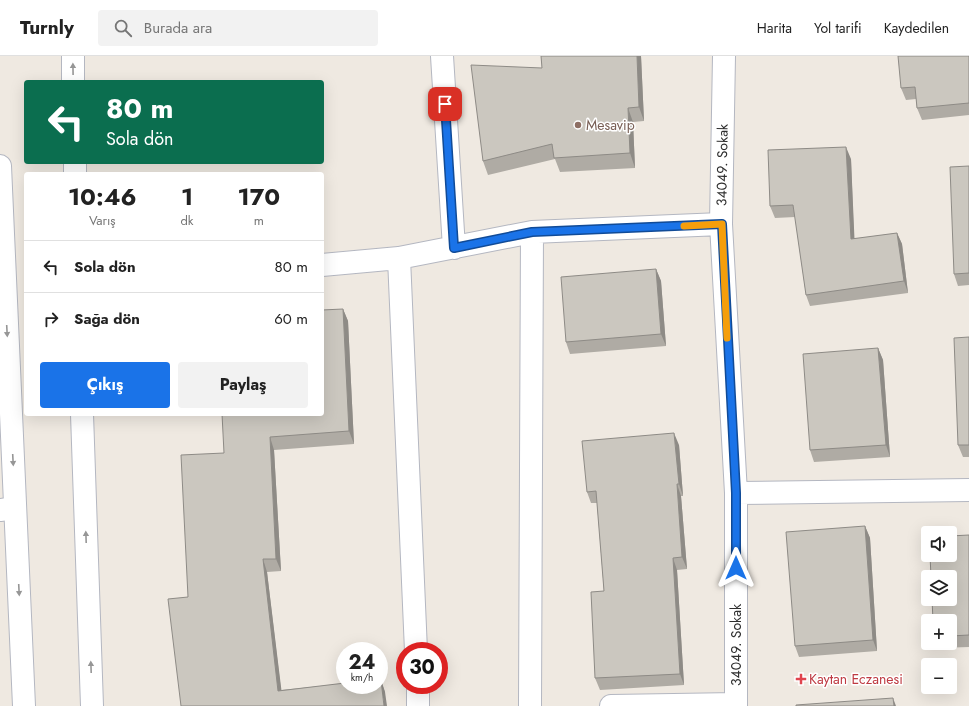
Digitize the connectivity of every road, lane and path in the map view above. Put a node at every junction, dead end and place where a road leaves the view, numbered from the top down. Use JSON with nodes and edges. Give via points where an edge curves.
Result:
{"nodes":[{"id":1,"x":73,"y":56,"type":"edge"},
{"id":2,"x":442,"y":56,"type":"edge"},
{"id":3,"x":724,"y":56,"type":"edge"},
{"id":4,"x":74,"y":80,"type":"edge"},
{"id":5,"x":0,"y":166,"type":"edge"},
{"id":6,"x":722,"y":224,"type":"junction"},
{"id":7,"x":532,"y":232,"type":"junction"},
{"id":8,"x":454,"y":248,"type":"junction"},
{"id":9,"x":399,"y":258,"type":"junction"},
{"id":10,"x":324,"y":265,"type":"edge"},
{"id":11,"x":82,"y":416,"type":"edge"},
{"id":12,"x":969,"y":490,"type":"edge"},
{"id":13,"x":736,"y":493,"type":"junction"},
{"id":14,"x":8,"y":509,"type":"edge"},
{"id":15,"x":416,"y":642,"type":"edge"},
{"id":16,"x":418,"y":694,"type":"edge"},
{"id":17,"x":736,"y":705,"type":"edge"},
{"id":18,"x":24,"y":706,"type":"edge"},
{"id":19,"x":92,"y":706,"type":"edge"},
{"id":20,"x":418,"y":706,"type":"edge"},
{"id":21,"x":530,"y":706,"type":"edge"},
{"id":22,"x":611,"y":706,"type":"edge"}],
"edges":[{"from":4,"to":1,"type":"street","one_way":true},
{"from":2,"to":8,"type":"street"},
{"from":3,"to":6,"type":"street","name":"34049. Sokak"},
{"from":5,"to":14,"type":"street","one_way":true},
{"from":6,"to":7,"type":"street"},
{"from":6,"to":13,"type":"street","name":"34049. Sokak"},
{"from":7,"to":8,"type":"street"},
{"from":7,"to":21,"type":"street"},
{"from":8,"to":9,"type":"street"},
{"from":9,"to":10,"type":"street"},
{"from":9,"to":15,"type":"street"},
{"from":19,"to":11,"type":"street","one_way":true},
{"from":12,"to":13,"type":"street"},
{"from":13,"to":17,"type":"street","name":"34049. Sokak"},
{"from":14,"to":18,"type":"street","one_way":true},
{"from":16,"to":20,"type":"street"},
{"from":17,"to":22,"type":"street"}]}
